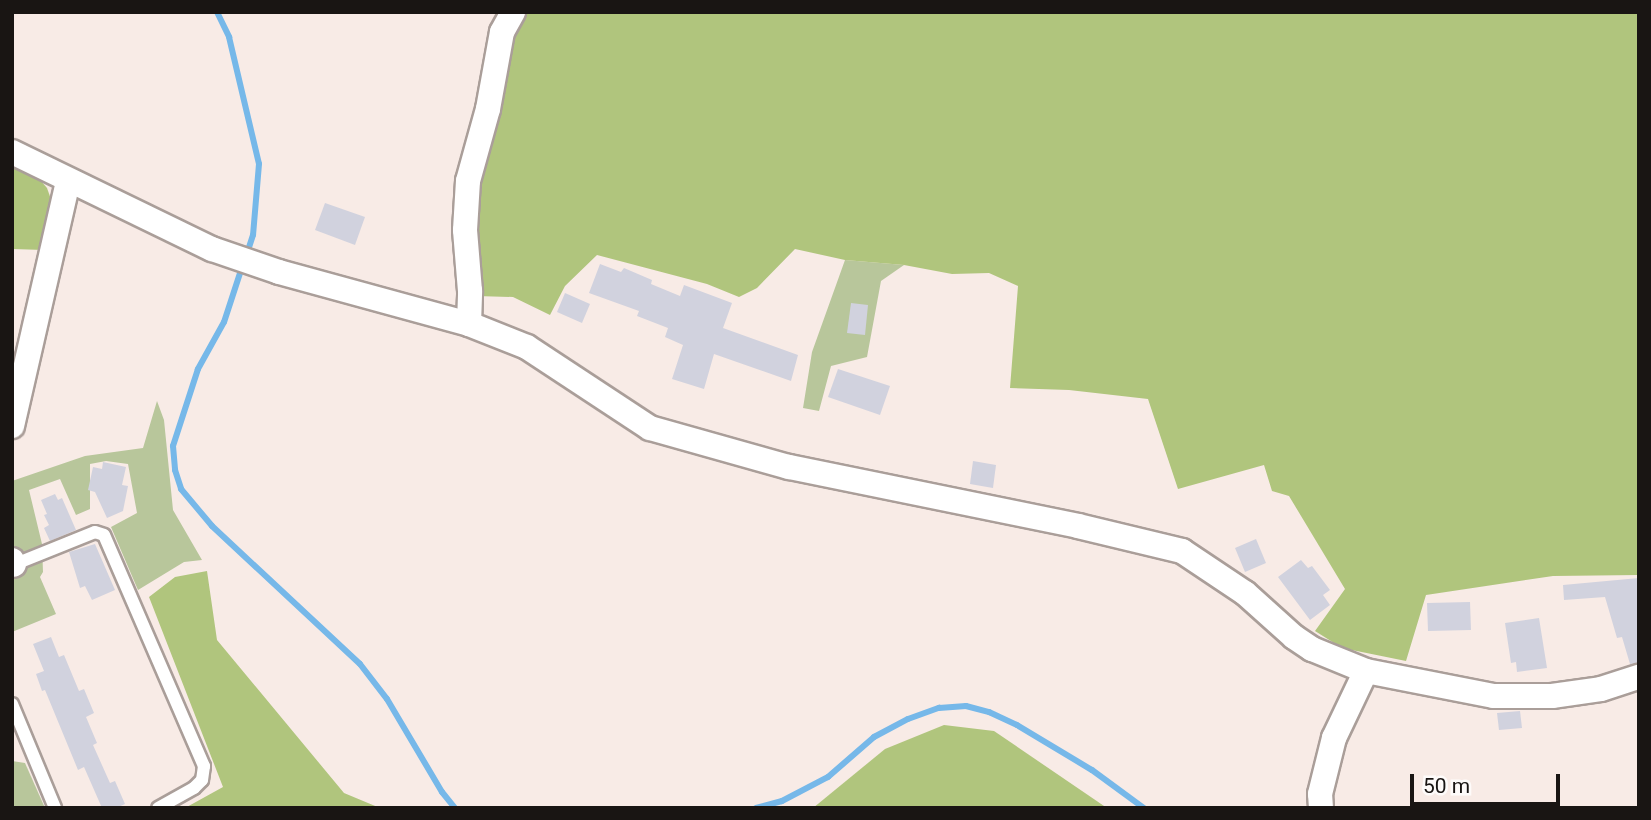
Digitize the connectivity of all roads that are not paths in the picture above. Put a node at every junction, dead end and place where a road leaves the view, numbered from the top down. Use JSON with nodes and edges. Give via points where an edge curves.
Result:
{"nodes":[{"id":1,"x":513,"y":12,"type":"edge"},
{"id":2,"x":12,"y":152,"type":"edge"},
{"id":3,"x":68,"y":181,"type":"junction"},
{"id":4,"x":468,"y":324,"type":"junction"},
{"id":5,"x":12,"y":426,"type":"edge"},
{"id":6,"x":13,"y":563,"type":"edge"},
{"id":7,"x":1366,"y":671,"type":"junction"},
{"id":8,"x":1639,"y":677,"type":"edge"},
{"id":9,"x":12,"y":704,"type":"edge"},
{"id":10,"x":55,"y":808,"type":"edge"},
{"id":11,"x":158,"y":808,"type":"edge"},
{"id":12,"x":1321,"y":808,"type":"edge"}],
"edges":[{"from":1,"to":4,"type":"street","via":[[502,32],[468,181]]},
{"from":2,"to":3,"type":"street"},
{"from":3,"to":4,"type":"street","via":[[222,252]]},
{"from":3,"to":5,"type":"street"},
{"from":4,"to":7,"type":"street","via":[[527,347],[650,428],[789,467],[1182,551],[1245,593],[1312,649]]},
{"from":6,"to":11,"type":"lane","via":[[95,532],[104,535],[204,766],[202,780],[194,788]]},
{"from":7,"to":8,"type":"street","via":[[1494,696],[1552,696],[1601,689]]},
{"from":7,"to":12,"type":"street","via":[[1334,738],[1320,794]]},
{"from":9,"to":10,"type":"lane"}]}
